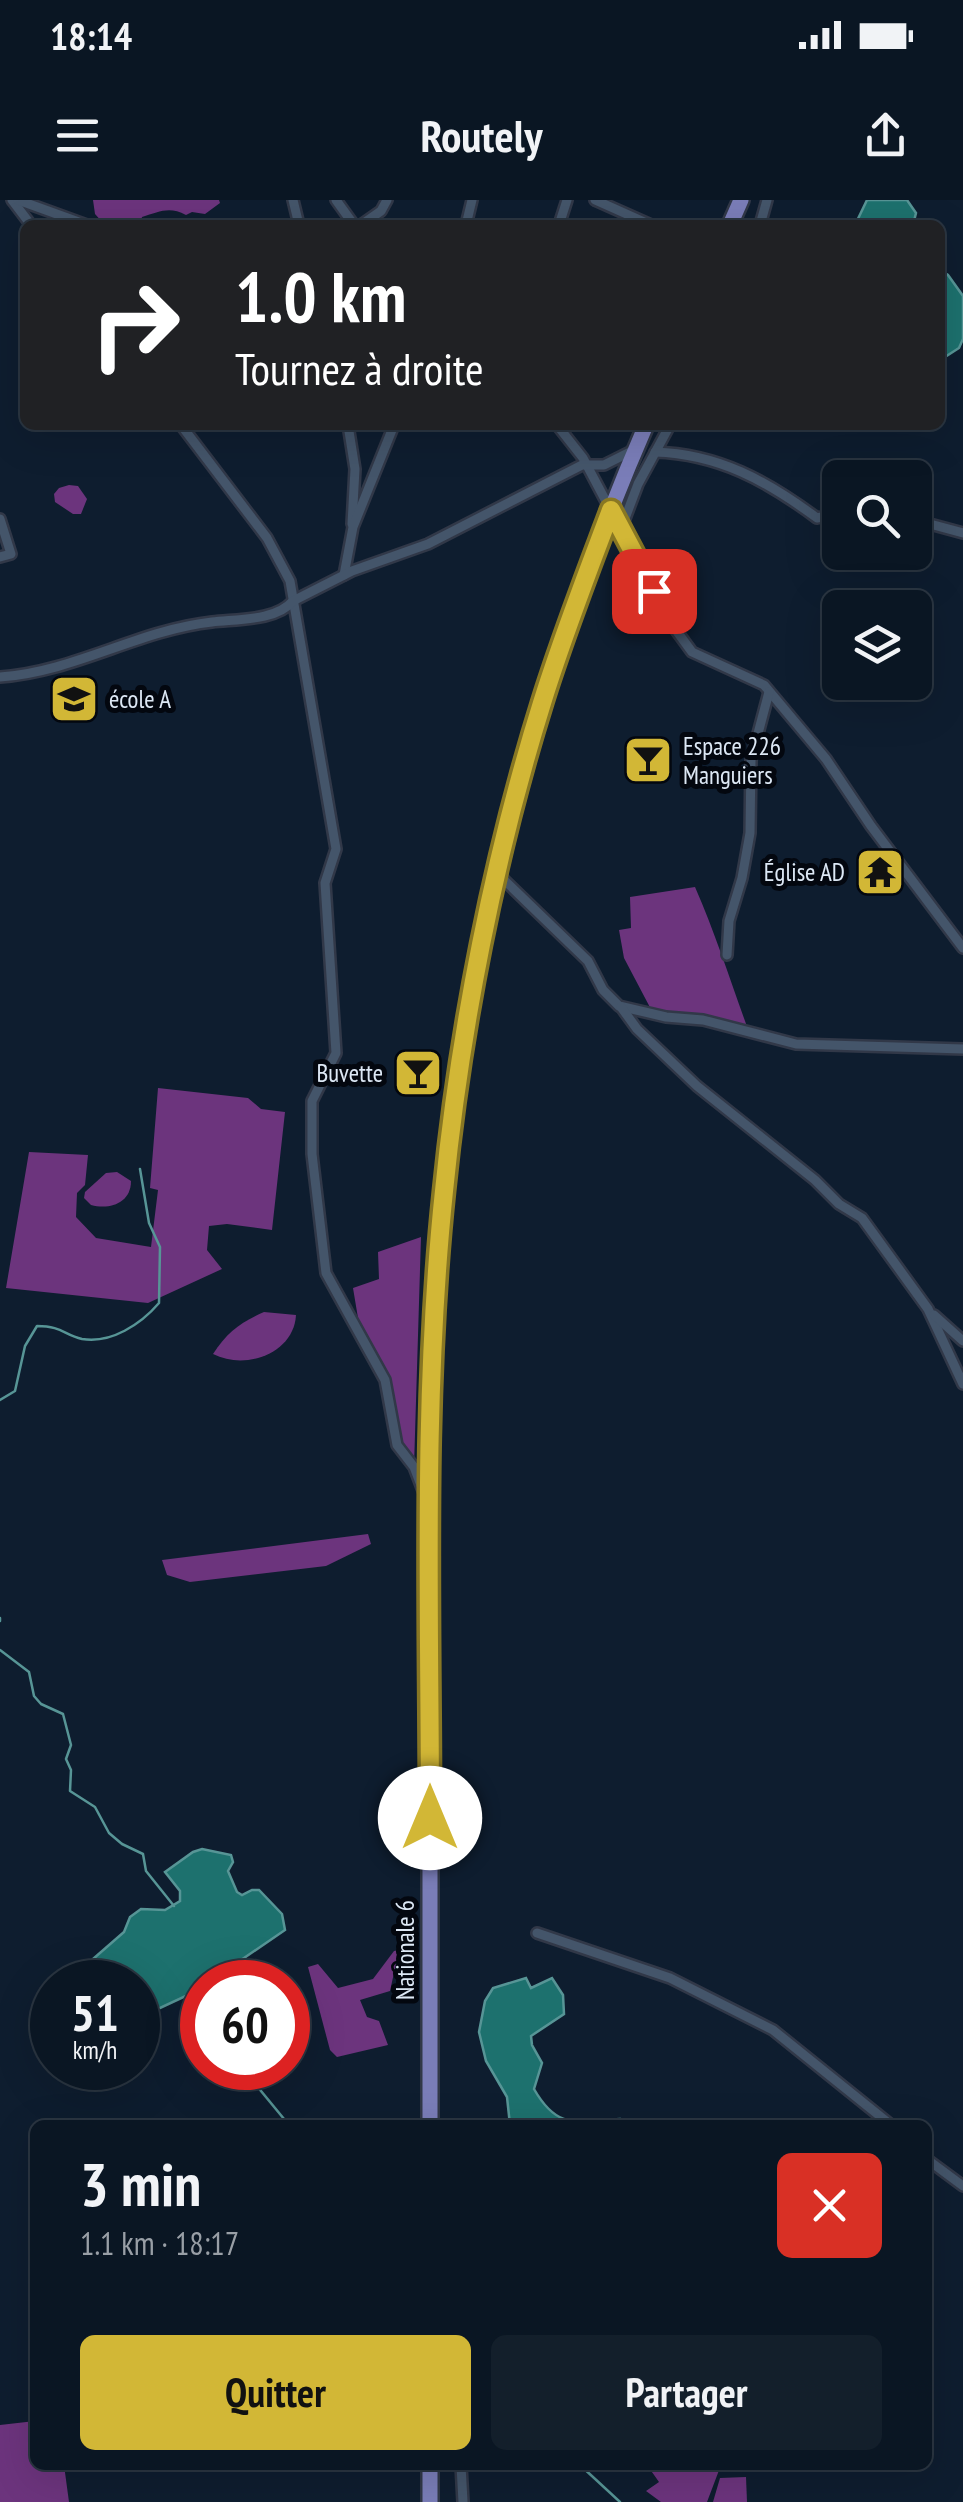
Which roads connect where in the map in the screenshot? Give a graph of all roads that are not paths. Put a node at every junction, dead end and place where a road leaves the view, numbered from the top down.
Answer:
1 (15, 200) edge
2 (336, 200) edge
3 (387, 200) edge
4 (595, 200) edge
5 (73, 220) edge
6 (354, 220) edge
7 (366, 220) edge
8 (641, 220) edge
9 (185, 430) edge
10 (349, 430) edge
11 (392, 430) edge
12 (560, 430) edge
13 (644, 430) edge
14 (667, 430) edge
15 (635, 450) junction
16 (655, 452) junction
17 (586, 464) junction
18 (611, 510) junction
19 (822, 517) edge
20 (0, 520) edge
21 (932, 525) edge
22 (352, 527) junction
23 (621, 529) junction
24 (963, 533) edge
25 (0, 557) edge
26 (344, 575) junction
27 (294, 601) junction
28 (0, 677) edge
29 (769, 692) junction
30 (498, 874) junction
31 (963, 948) edge
32 (727, 955) dead end
33 (620, 1006) junction
34 (963, 1049) edge
35 (928, 1310) junction
36 (963, 1341) edge
37 (963, 1384) edge
38 (431, 1512) junction
39 (537, 1934) dead end
40 (430, 2120) edge
41 (885, 2120) edge
42 (932, 2163) edge
43 (963, 2186) edge
44 (430, 2470) edge
45 (461, 2470) edge
46 (430, 2502) edge
47 (463, 2502) edge

1 - 5 street
2 - 6 street
3 - 7 street
4 - 8 street
9 - 27 street
10 - 22 street
11 - 22 street
12 - 17 street
13 - 15 main road, Nationale 6
14 - 16 street
15 - 17 street
15 - 18 main road, Nationale 6
16 - 19 street
16 - 23 street
17 - 18 street
17 - 26 street
18 - 23 street
18 - 30 main road, Nationale 6
20 - 25 street
21 - 24 street
22 - 26 street
23 - 29 street
26 - 27 street
27 - 28 street
27 - 38 street
29 - 31 street
29 - 32 street
30 - 33 street
30 - 38 main road, Nationale 6
33 - 34 street
33 - 35 street
35 - 36 street
35 - 37 street
38 - 40 main road, Nationale 6
39 - 41 street
42 - 43 street
44 - 46 main road
45 - 47 street

